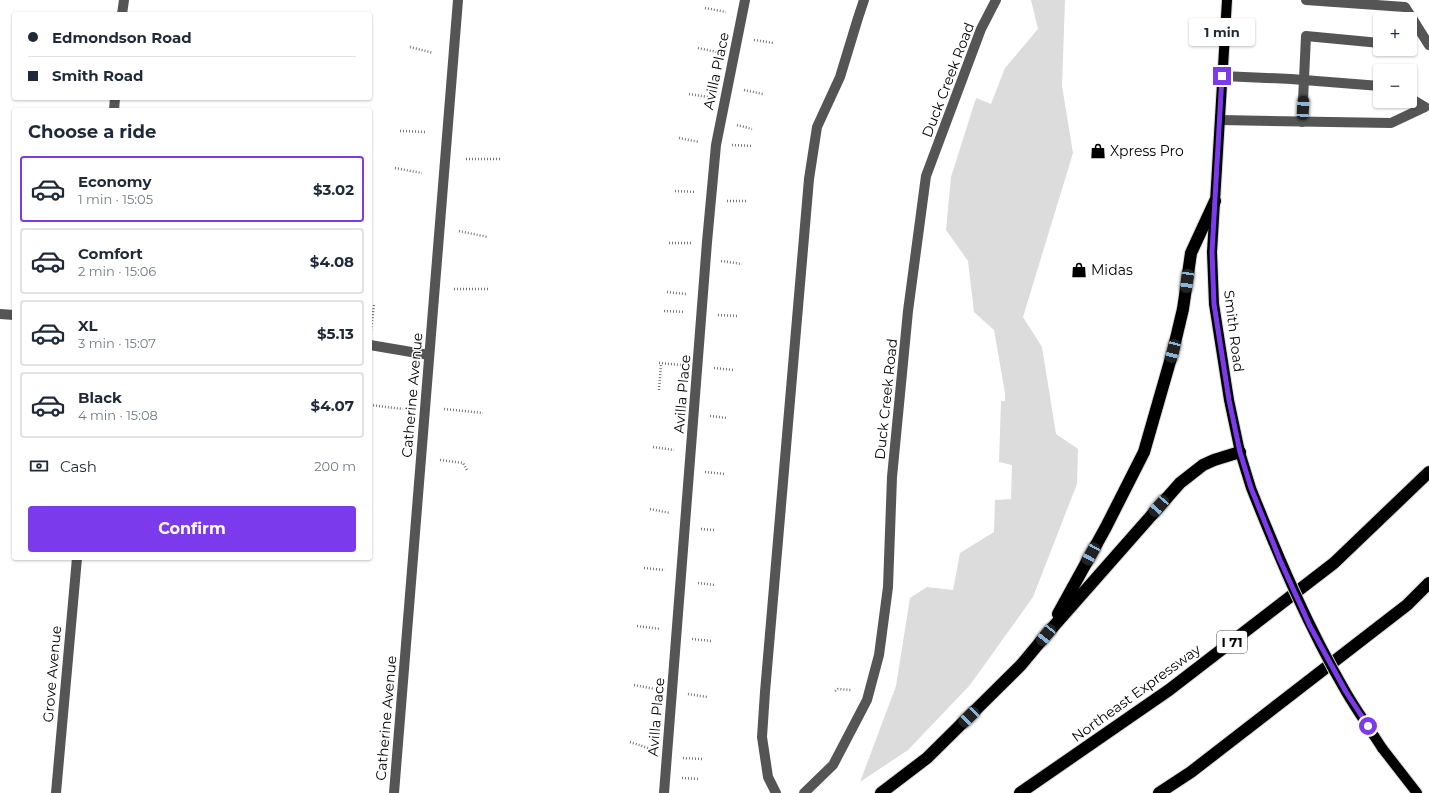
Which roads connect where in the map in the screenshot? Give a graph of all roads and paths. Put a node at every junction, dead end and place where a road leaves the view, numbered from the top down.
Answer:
1 (124, 0) edge
2 (458, 0) edge
3 (745, 0) edge
4 (864, 0) edge
5 (996, 0) edge
6 (1227, 0) edge
7 (1306, 0) edge
8 (705, 8) dead end
9 (122, 12) edge
10 (742, 15) junction
11 (1373, 42) edge
12 (1429, 45) edge
13 (410, 47) dead end
14 (433, 53) dead end
15 (1222, 76) junction
16 (1304, 80) junction
17 (1373, 85) edge
18 (1417, 101) edge
19 (1427, 105) edge
20 (1220, 120) junction
21 (1302, 122) junction
22 (400, 131) dead end
23 (426, 132) dead end
24 (679, 138) dead end
25 (716, 145) junction
26 (466, 159) dead end
27 (502, 159) dead end
28 (395, 168) dead end
29 (422, 173) dead end
30 (1215, 202) junction
31 (460, 231) dead end
32 (488, 237) dead end
33 (707, 242) junction
34 (669, 243) dead end
35 (454, 289) dead end
36 (490, 289) dead end
37 (374, 305) dead end
38 (702, 313) junction
39 (0, 314) edge
40 (12, 315) edge
41 (738, 316) dead end
42 (372, 324) edge
43 (372, 345) edge
44 (429, 355) junction
45 (661, 364) dead end
46 (698, 366) junction
47 (734, 370) dead end
48 (659, 390) dead end
49 (372, 405) edge
50 (403, 408) dead end
51 (444, 409) dead end
52 (483, 414) dead end
53 (653, 447) dead end
54 (691, 452) junction
55 (1240, 452) junction
56 (440, 460) dead end
57 (467, 470) dead end
58 (1429, 472) edge
59 (76, 560) edge
60 (644, 568) dead end
61 (682, 571) junction
62 (1429, 583) edge
63 (637, 626) dead end
64 (677, 631) junction
65 (1046, 635) junction
66 (634, 685) dead end
67 (852, 690) dead end
68 (835, 691) dead end
69 (672, 692) junction
70 (630, 742) dead end
71 (667, 754) junction
72 (56, 793) edge
73 (394, 793) edge
74 (664, 793) edge
75 (776, 793) edge
76 (804, 793) edge
77 (881, 793) edge
78 (1020, 793) edge
79 (1159, 793) edge
80 (1417, 793) edge

1 - 9 street
2 - 44 street, Catherine Avenue
3 - 10 street, Avilla Place
4 - 75 street
5 - 76 street, Duck Creek Road
6 - 15 main road, Smith Road
7 - 12 street
8 - 10 path
10 - 25 street, Avilla Place
11 - 16 street
13 - 14 path
15 - 16 street
15 - 20 main road, Smith Road
16 - 17 street
16 - 21 street
18 - 19 street
19 - 21 street
20 - 21 street
20 - 30 main road, Smith Road
22 - 23 path
24 - 25 path
25 - 33 street, Avilla Place
26 - 27 path
28 - 29 path
30 - 55 main road, Smith Road
30 - 65 highway
31 - 32 path
33 - 34 path
33 - 38 street, Avilla Place
35 - 36 path
37 - 42 path
38 - 41 path
38 - 46 street, Avilla Place
39 - 40 street
43 - 44 street
44 - 73 street, Catherine Avenue
45 - 48 path
46 - 47 path
46 - 54 street, Avilla Place
49 - 50 path
51 - 52 path
53 - 54 path
54 - 61 street, Avilla Place
55 - 65 highway
55 - 80 main road, Smith Road, bridge
56 - 57 path
58 - 78 highway, Northeast Expressway / I 71
59 - 72 street, Grove Avenue
60 - 61 path
61 - 64 street, Avilla Place
62 - 79 highway
63 - 64 path
64 - 69 street, Avilla Place
65 - 77 highway
66 - 69 path
67 - 68 path
69 - 71 street, Avilla Place
70 - 71 path
71 - 74 street, Avilla Place

